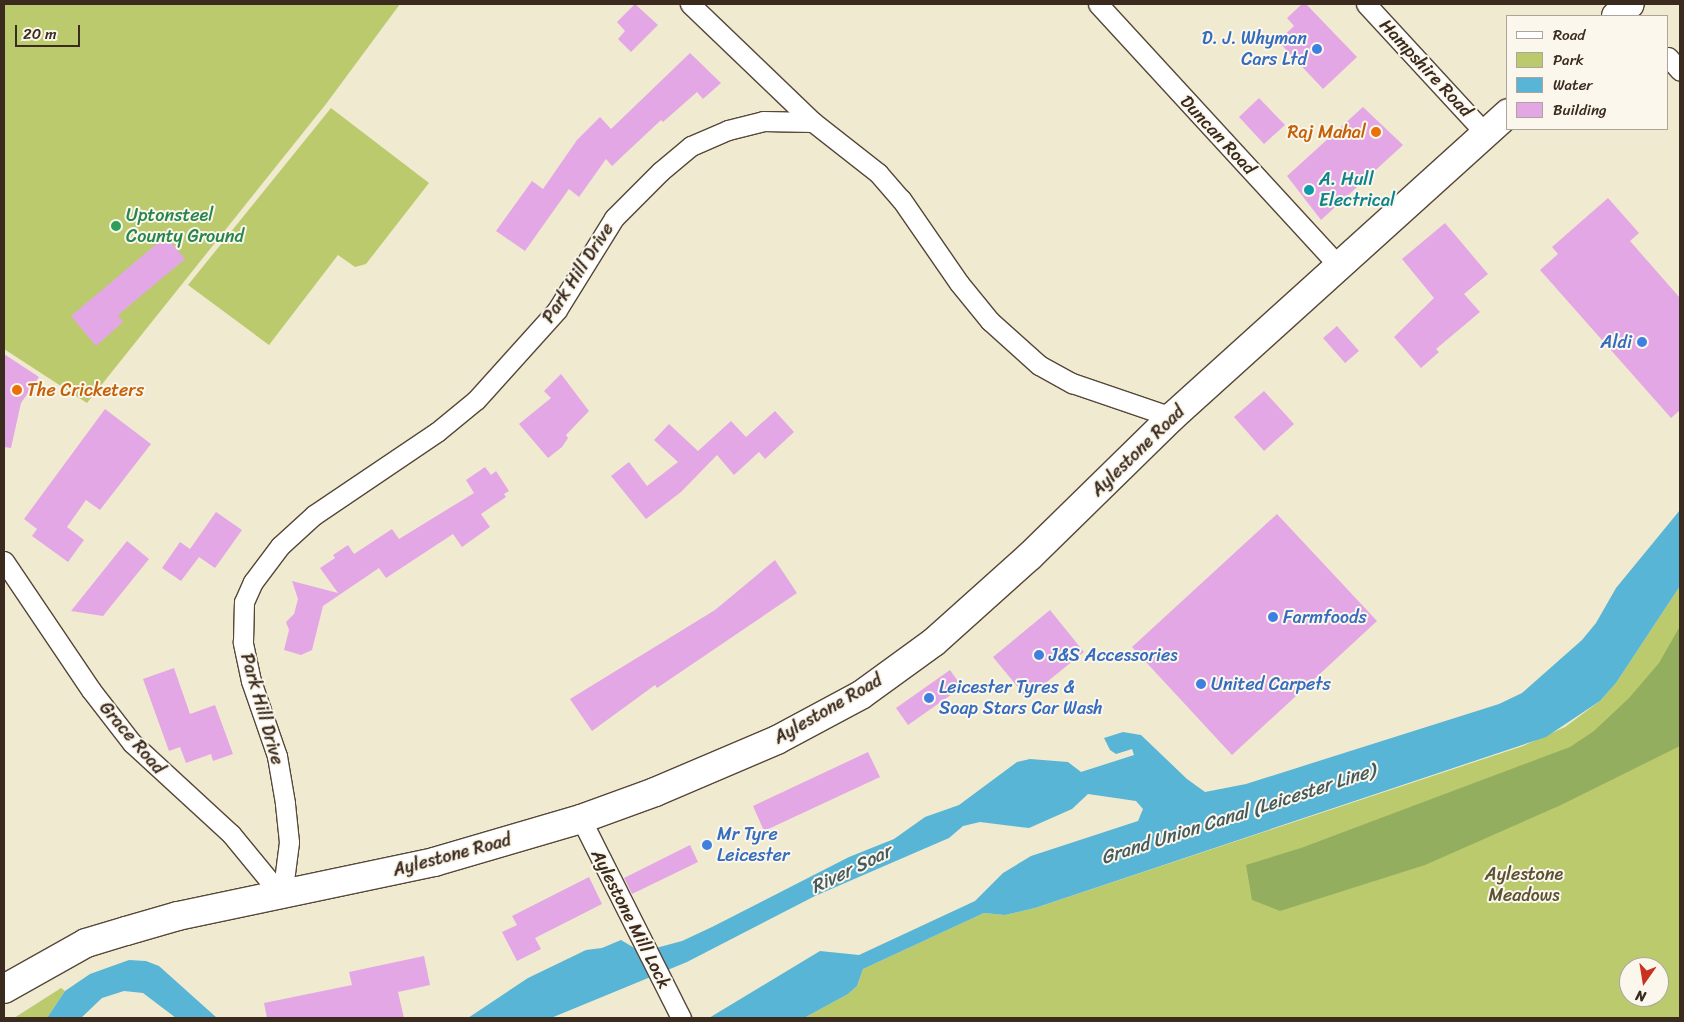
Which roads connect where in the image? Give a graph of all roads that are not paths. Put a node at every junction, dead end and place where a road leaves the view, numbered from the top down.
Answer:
1 (690, 4) edge
2 (1098, 4) edge
3 (1366, 4) edge
4 (1669, 58) edge
5 (1680, 71) edge
6 (1506, 115) edge
7 (813, 122) junction
8 (1485, 133) junction
9 (1338, 266) junction
10 (1172, 417) junction
11 (4, 560) edge
12 (581, 819) junction
13 (282, 896) junction
14 (4, 989) edge
15 (681, 1017) edge

1 - 7 street
2 - 9 street, Duncan Road
3 - 8 street, Hampshire Road
4 - 5 street
6 - 8 main road, Aylestone Road
7 - 10 street
7 - 13 street, Park Hill Drive
8 - 9 main road, Aylestone Road
9 - 10 main road, Aylestone Road
10 - 12 main road, Aylestone Road
11 - 13 street, Grace Road
12 - 13 main road, Aylestone Road
12 - 15 street, Aylestone Mill Lock
13 - 14 main road, Aylestone Road

